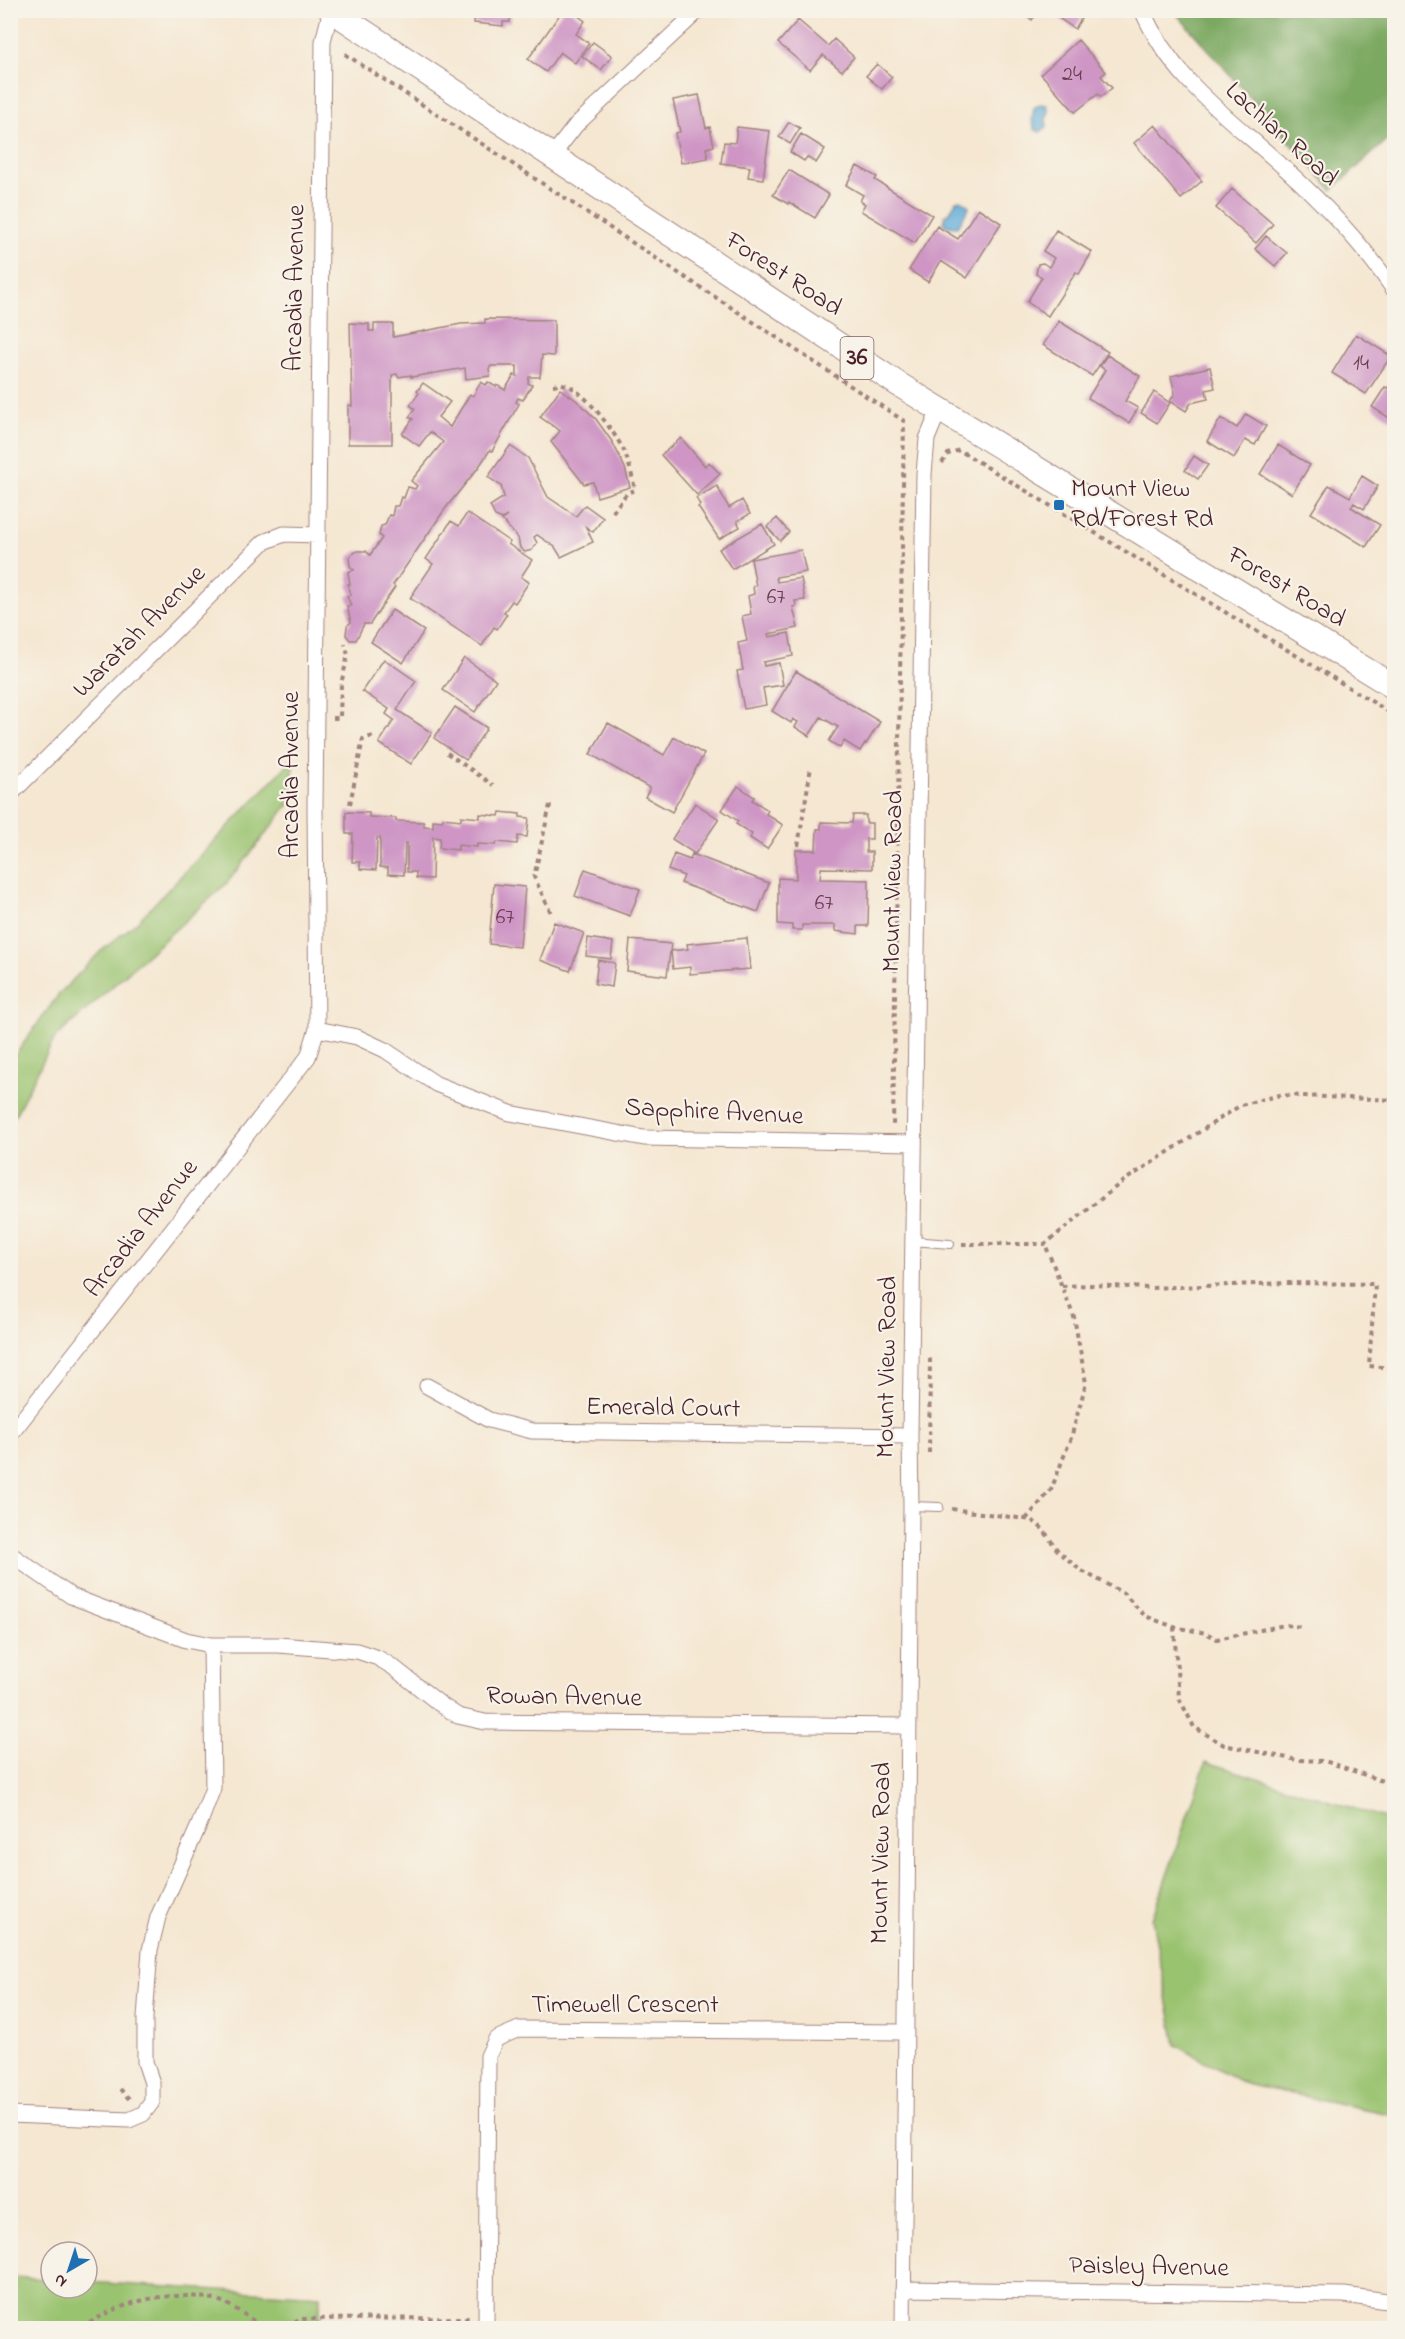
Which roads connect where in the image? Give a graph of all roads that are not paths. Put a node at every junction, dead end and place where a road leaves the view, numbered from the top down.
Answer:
1 (331, 10) edge
2 (699, 10) edge
3 (1142, 10) edge
4 (552, 156) junction
5 (1395, 290) edge
6 (939, 410) junction
7 (318, 535) junction
8 (1395, 687) edge
9 (10, 795) edge
10 (317, 1029) junction
11 (914, 1143) junction
12 (913, 1241) junction
13 (950, 1244) road end
14 (427, 1386) dead end
15 (10, 1435) edge
16 (910, 1436) junction
17 (911, 1506) junction
18 (939, 1507) road end
19 (10, 1554) edge
20 (211, 1645) junction
21 (908, 1726) junction
22 (904, 2032) junction
23 (10, 2115) edge
24 (903, 2289) junction
25 (1395, 2302) edge
26 (487, 2327) edge
27 (903, 2328) edge

1 - 4 main road, Forest Road / 36
1 - 7 street, Arcadia Avenue
2 - 4 street
3 - 5 street, Lachlan Road
4 - 6 main road, Forest Road / 36
6 - 8 main road, Forest Road / 36
6 - 11 street, Mount View Road
7 - 9 street, Waratah Avenue
7 - 10 street, Arcadia Avenue
10 - 11 street, Sapphire Avenue
10 - 15 street, Arcadia Avenue
11 - 12 street, Mount View Road
12 - 13 lane
12 - 16 street, Mount View Road
14 - 16 street, Emerald Court
16 - 17 street, Mount View Road
17 - 18 lane
17 - 21 street, Mount View Road
19 - 20 street, Rowan Avenue
20 - 21 street, Rowan Avenue
20 - 23 street
21 - 22 street, Mount View Road
22 - 24 street, Mount View Road
22 - 26 street, Timewell Crescent
24 - 25 street, Paisley Avenue
24 - 27 street, Mount View Road

